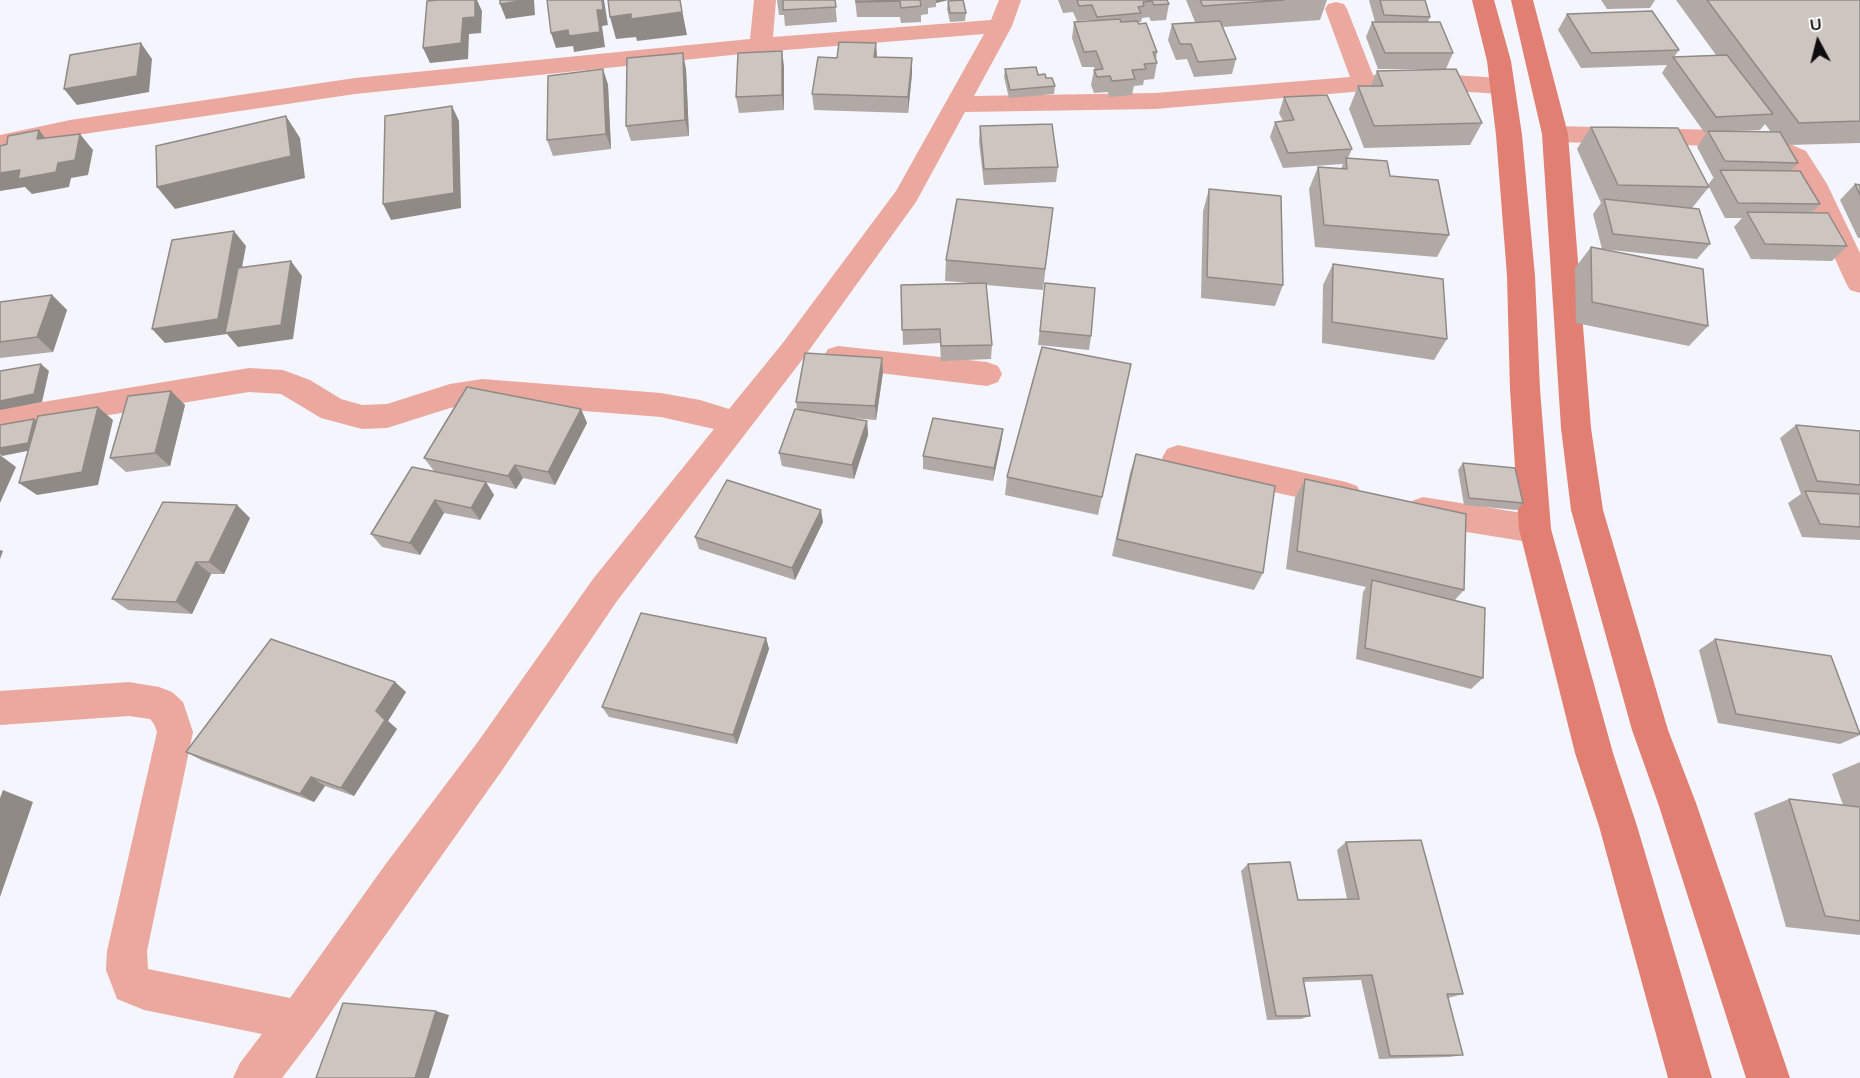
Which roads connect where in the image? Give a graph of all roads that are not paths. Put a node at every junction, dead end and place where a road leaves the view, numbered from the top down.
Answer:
1 (765, 0) edge
2 (1483, 0) edge
3 (1522, 0) edge
4 (1336, 9) dead end
5 (1005, 13) edge
6 (760, 45) junction
7 (1364, 83) junction
8 (1502, 86) junction
9 (959, 104) junction
10 (1555, 134) junction
11 (0, 142) edge
12 (1860, 283) edge
13 (792, 352) junction
14 (987, 375) dead end
15 (0, 422) edge
16 (736, 424) junction
17 (1178, 458) dead end
18 (1535, 529) junction
19 (0, 708) edge
20 (299, 1021) junction
21 (255, 1078) edge
22 (1690, 1078) edge
23 (1768, 1078) edge

1 - 6 street
2 - 8 street
3 - 10 street
4 - 7 street
5 - 6 street
5 - 9 street
6 - 11 street
7 - 8 street
7 - 9 street
8 - 18 street
9 - 13 street
10 - 12 street
10 - 23 street
13 - 14 street
13 - 16 street
15 - 16 street
16 - 20 street
17 - 18 street
18 - 22 street
19 - 20 street
20 - 21 street

